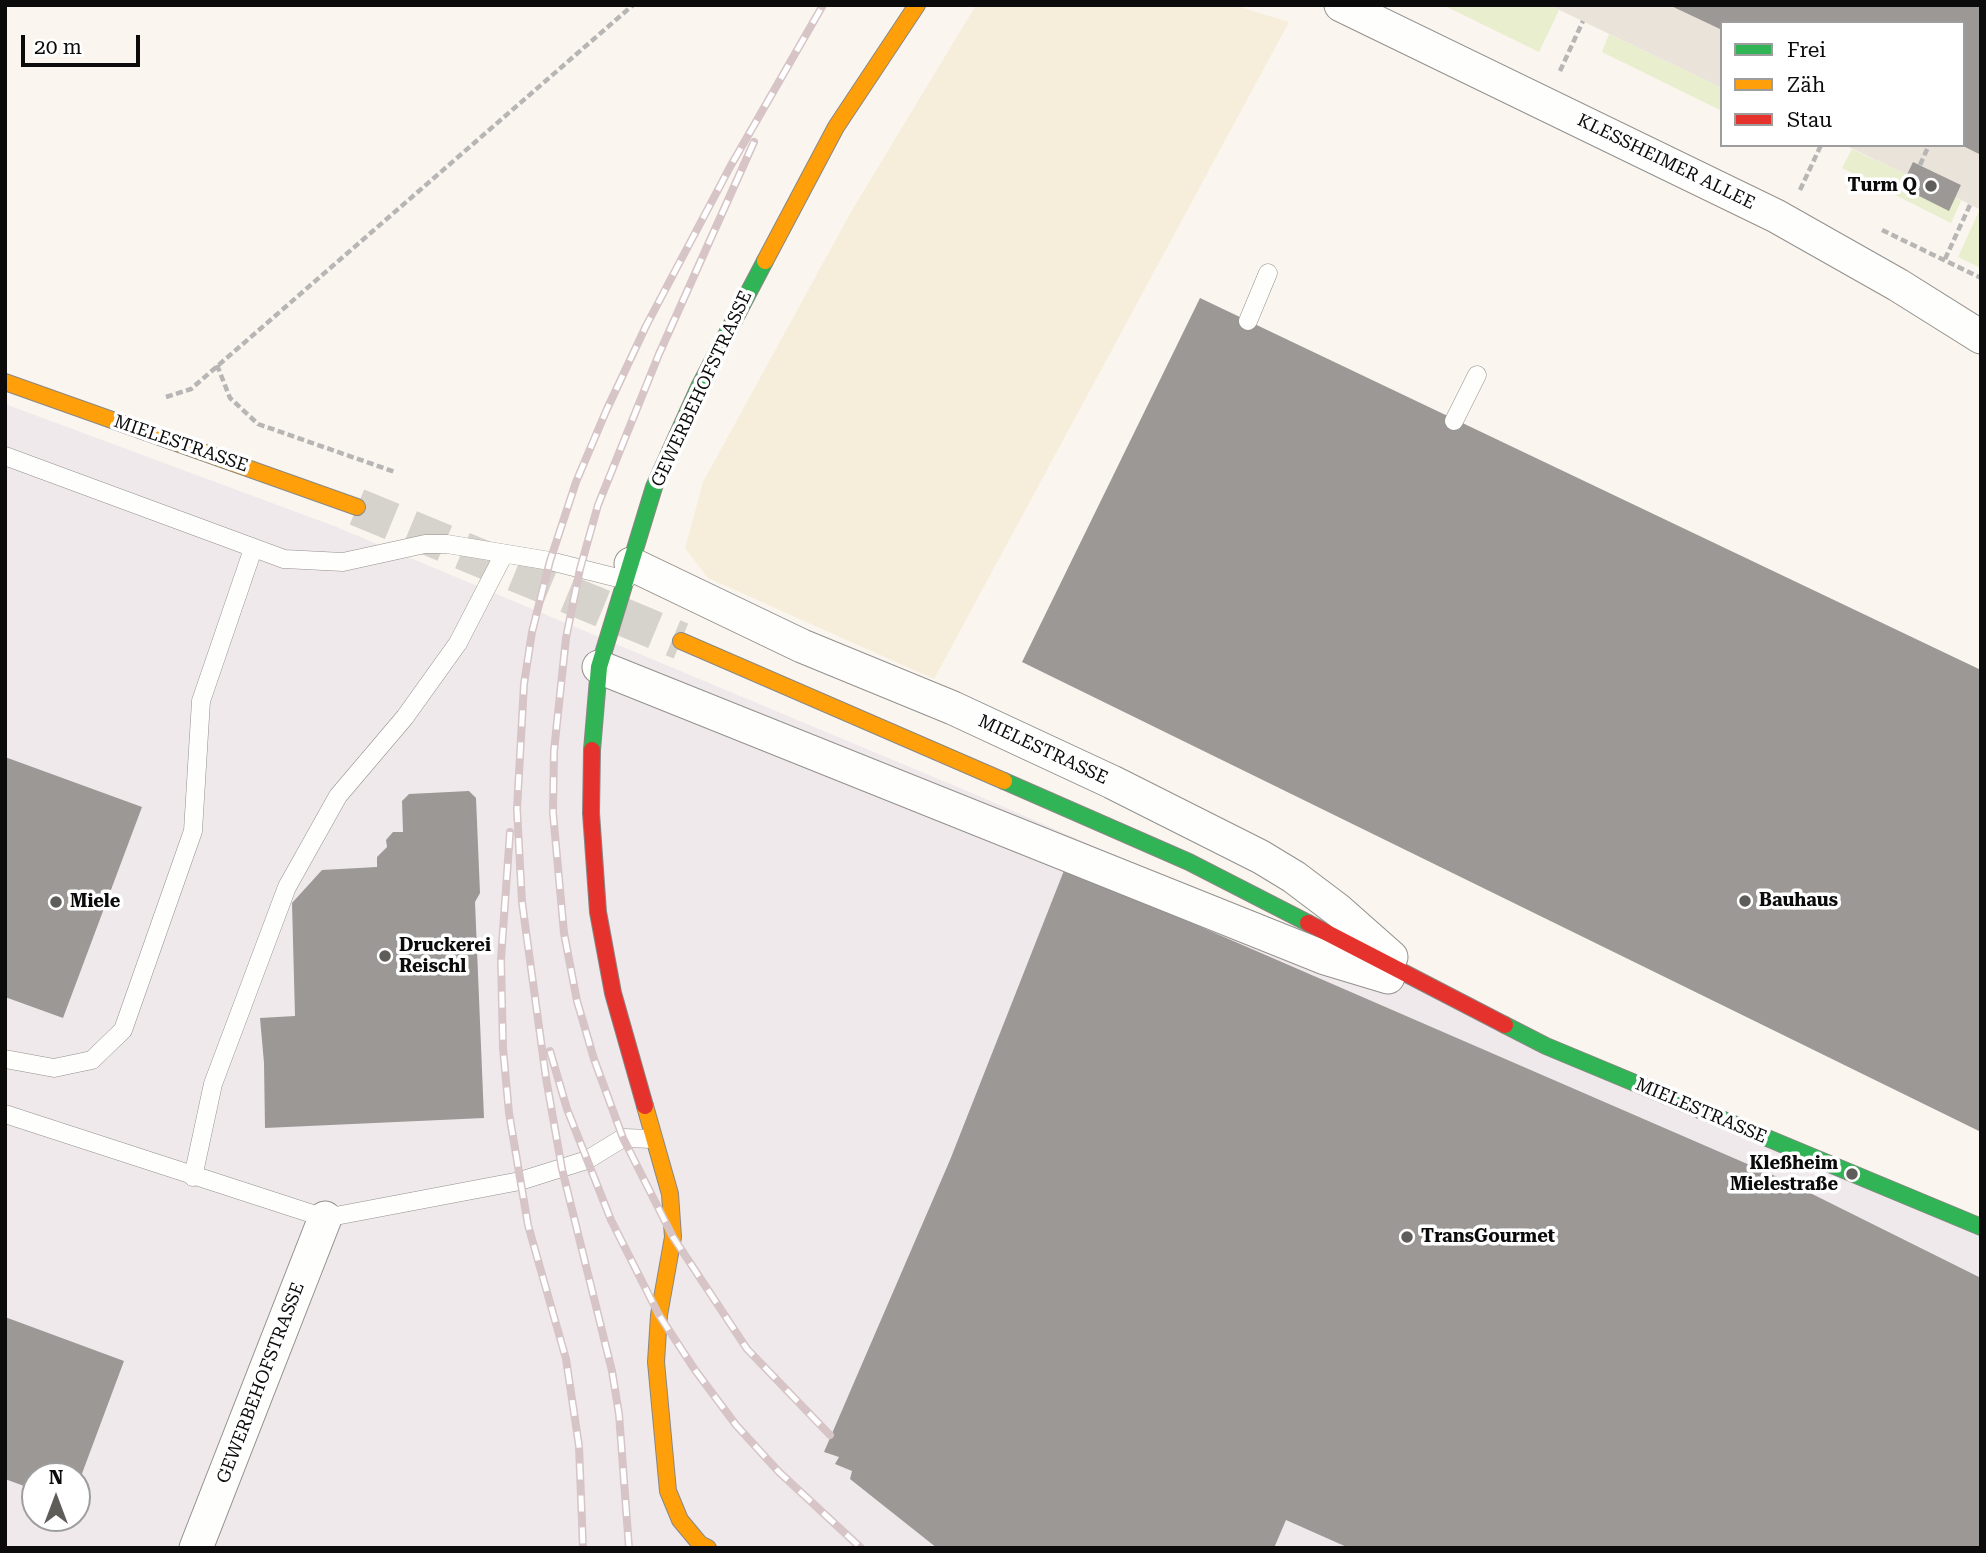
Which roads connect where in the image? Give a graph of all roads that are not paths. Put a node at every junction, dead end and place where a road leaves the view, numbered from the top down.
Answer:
1 (917, 5) edge
2 (1341, 5) edge
3 (1268, 272) dead end
4 (1248, 321) dead end
5 (1981, 337) edge
6 (1477, 375) dead end
7 (5, 382) edge
8 (1454, 421) dead end
9 (5, 456) edge
10 (357, 507) tunnel mouth
11 (253, 550) junction
12 (504, 554) junction
13 (628, 572) junction
14 (681, 641) tunnel mouth
15 (600, 667) junction
16 (1424, 986) junction
17 (5, 1059) edge
18 (5, 1114) edge
19 (653, 1139) junction
20 (193, 1177) junction
21 (325, 1218) junction
22 (1981, 1227) edge
23 (680, 1520) junction
24 (196, 1548) edge
25 (681, 1548) edge
26 (708, 1548) edge

1 - 13 street, GEWERBEHOFSTRASSE
2 - 5 street, KLESSHEIMER ALLEE
3 - 4 lane
6 - 8 lane
7 - 10 street, MIELESTRASSE
9 - 11 lane
11 - 12 lane
11 - 17 lane
12 - 13 lane
12 - 20 lane
13 - 15 street, GEWERBEHOFSTRASSE
13 - 16 street, MIELESTRASSE
14 - 16 street, MIELESTRASSE
15 - 16 street, MIELESTRASSE
15 - 19 street, GEWERBEHOFSTRASSE
16 - 22 street, MIELESTRASSE
18 - 20 lane
19 - 21 lane
19 - 23 street, GEWERBEHOFSTRASSE
20 - 21 lane
21 - 24 street, GEWERBEHOFSTRASSE
23 - 25 lane
23 - 26 street, GEWERBEHOFSTRASSE

